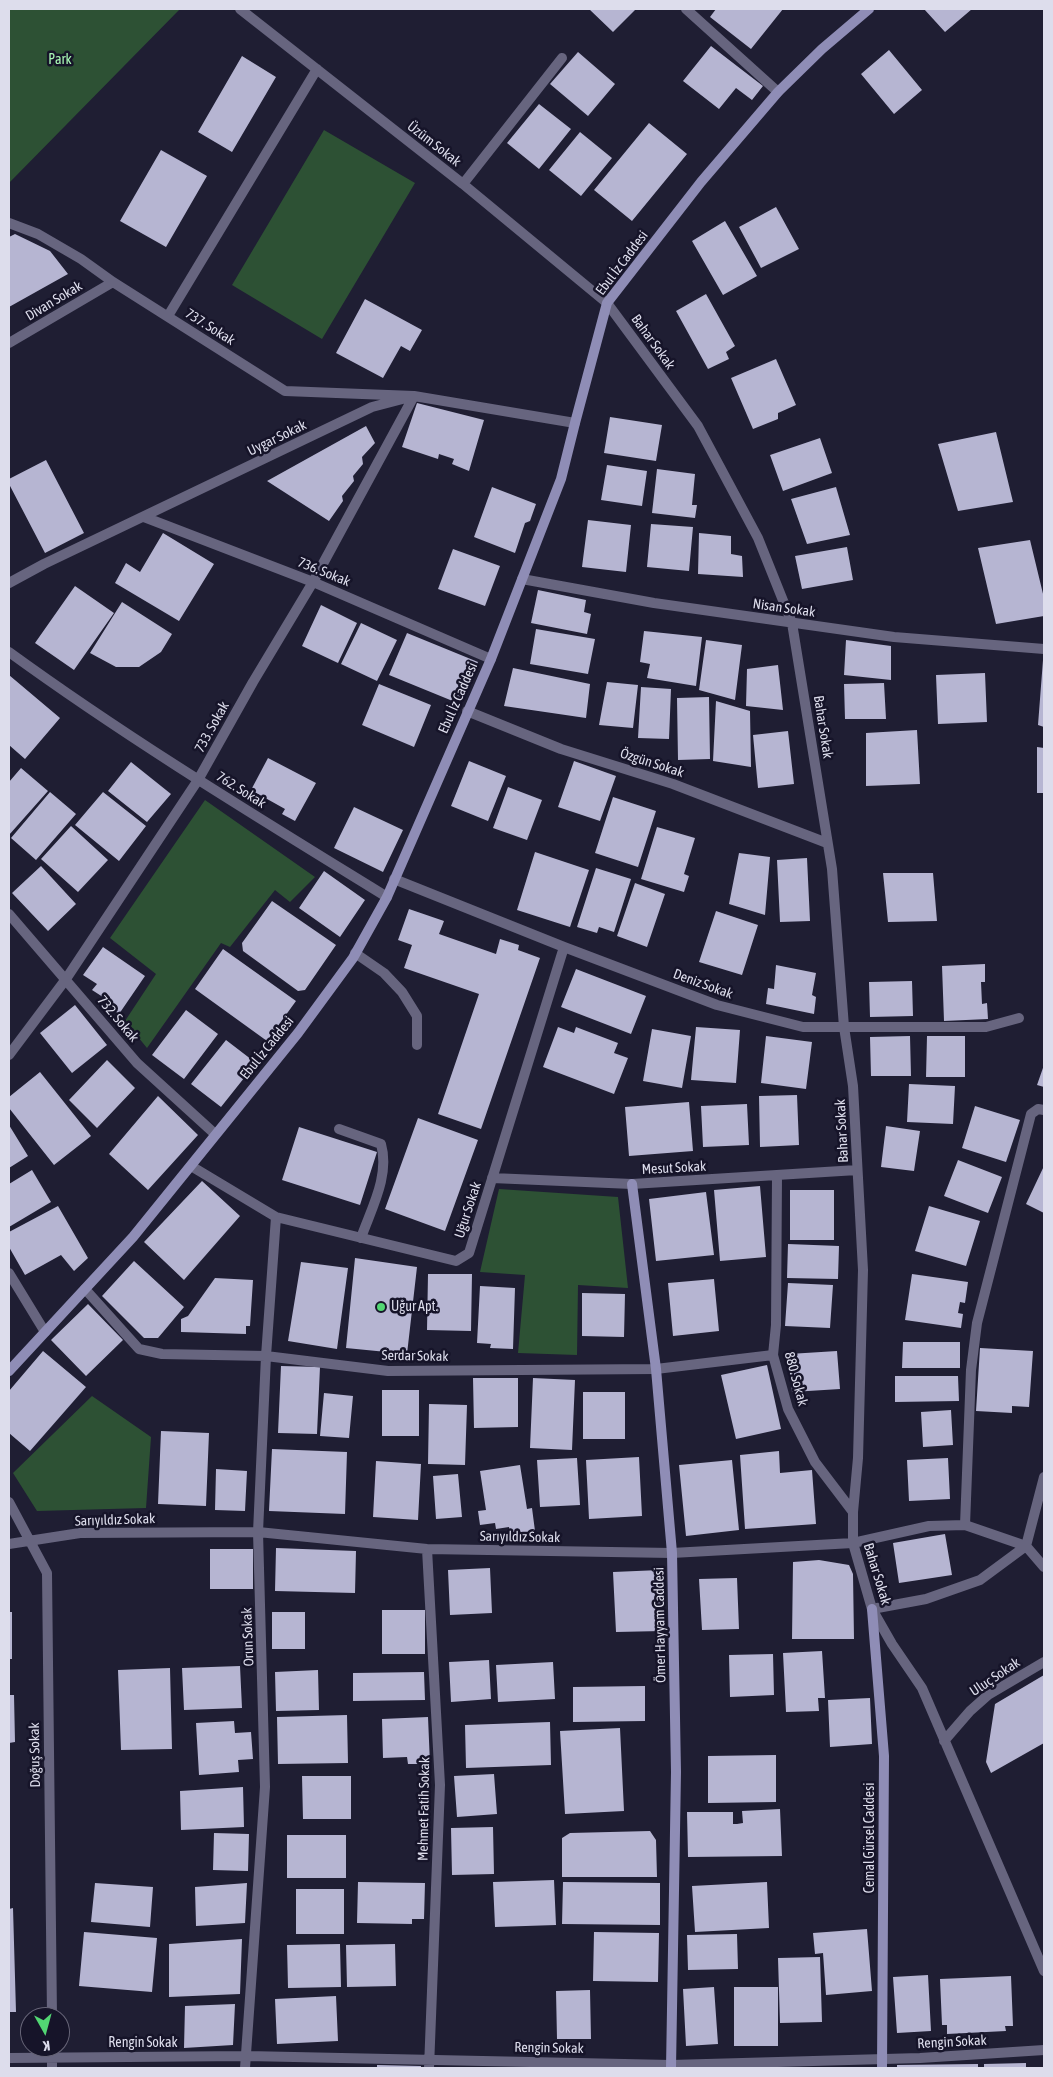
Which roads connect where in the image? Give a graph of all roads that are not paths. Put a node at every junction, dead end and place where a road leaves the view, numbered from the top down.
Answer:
1 (240, 9) edge
2 (686, 9) edge
3 (869, 9) edge
4 (562, 58) dead end
5 (317, 69) junction
6 (778, 92) junction
7 (463, 184) junction
8 (9, 223) edge
9 (113, 282) junction
10 (607, 303) junction
11 (168, 316) junction
12 (9, 343) edge
13 (414, 396) junction
14 (575, 423) junction
15 (144, 517) junction
16 (522, 580) junction
17 (313, 582) junction
18 (9, 583) edge
19 (792, 623) junction
20 (1044, 649) edge
21 (9, 652) edge
22 (491, 659) junction
23 (467, 711) junction
24 (198, 780) junction
25 (827, 843) junction
26 (394, 878) junction
27 (387, 897) junction
28 (9, 914) edge
29 (564, 947) junction
30 (355, 953) junction
31 (66, 978) junction
32 (1019, 1018) dead end
33 (844, 1027) junction
34 (418, 1045) dead end
35 (9, 1055) edge
36 (1044, 1110) edge
37 (339, 1129) dead end
38 (215, 1134) junction
39 (192, 1166) junction
40 (857, 1170) junction
41 (777, 1176) junction
42 (492, 1178) junction
43 (632, 1184) junction
44 (276, 1217) junction
45 (362, 1238) junction
46 (9, 1273) edge
47 (85, 1288) junction
48 (46, 1332) junction
49 (773, 1355) junction
50 (266, 1356) junction
51 (656, 1369) junction
52 (9, 1371) edge
53 (1044, 1477) edge
54 (9, 1502) edge
55 (853, 1512) junction
56 (965, 1525) junction
57 (258, 1532) junction
58 (30, 1541) junction
59 (853, 1543) junction
60 (9, 1544) edge
61 (1026, 1546) junction
62 (428, 1549) junction
63 (672, 1553) junction
64 (1044, 1567) edge
65 (872, 1609) junction
66 (1044, 1662) edge
67 (944, 1741) junction
68 (1044, 1971) edge
69 (52, 2007) edge
70 (1044, 2050) edge
71 (246, 2056) junction
72 (9, 2058) edge
73 (52, 2058) edge
74 (430, 2064) edge
75 (882, 2064) edge
76 (671, 2067) edge
77 (245, 2068) edge

1 - 5 street, Üzüm Sokak
2 - 6 street
3 - 6 street, Ebul İz Caddesi
4 - 7 street
5 - 7 street, Üzüm Sokak
5 - 11 street
6 - 10 street, Ebul İz Caddesi
7 - 10 street, Üzüm Sokak
8 - 9 street, 737. Sokak
9 - 11 street, 737. Sokak
9 - 12 street, Divan Sokak
10 - 14 street, Ebul İz Caddesi
10 - 19 street, Bahar Sokak
11 - 13 street, 737. Sokak
13 - 14 street, Uygar Sokak
13 - 15 street, Uygar Sokak
13 - 17 street, 733. Sokak
14 - 16 street, Ebul İz Caddesi
15 - 17 street, 736. Sokak
15 - 18 street, Uygar Sokak
16 - 19 street, Nisan Sokak
16 - 22 street, Ebul İz Caddesi
17 - 22 street, 736. Sokak
17 - 24 street, 733. Sokak
19 - 20 street, Nisan Sokak
19 - 25 street, Bahar Sokak
21 - 24 street, 762. Sokak
22 - 23 street, Ebul İz Caddesi
23 - 25 street, Özgün Sokak
23 - 26 street, Ebul İz Caddesi
24 - 27 street, 762. Sokak
24 - 31 street, 733. Sokak
25 - 33 street, Bahar Sokak
26 - 27 street, Ebul İz Caddesi
26 - 29 street, Deniz Sokak
27 - 30 street, Ebul İz Caddesi
28 - 31 street, 732. Sokak
29 - 33 street, Deniz Sokak
29 - 42 street, Uğur Sokak
30 - 34 street
30 - 38 street, Ebul İz Caddesi
31 - 35 street, 733. Sokak
31 - 38 street, 732. Sokak
32 - 33 street, Deniz Sokak
33 - 40 street, Bahar Sokak
36 - 56 street
37 - 45 street
38 - 39 street, Ebul İz Caddesi
39 - 44 street, Uğur Sokak
39 - 47 street, Ebul İz Caddesi
40 - 41 street, Mesut Sokak
40 - 55 street, Bahar Sokak
41 - 43 street, Mesut Sokak
41 - 49 street, 880. Sokak
42 - 43 street, Mesut Sokak
42 - 45 street, Uğur Sokak
43 - 51 street, Ömer Hayyam Caddesi
44 - 45 street, Uğur Sokak
44 - 50 street, Orun Sokak
46 - 48 street
47 - 48 street, Ebul İz Caddesi
47 - 50 street, Serdar Sokak
48 - 52 street, Ebul İz Caddesi
49 - 51 street, Serdar Sokak
49 - 55 street, 880. Sokak
50 - 51 street, Serdar Sokak
50 - 57 street, Orun Sokak
51 - 63 street, Ömer Hayyam Caddesi
53 - 61 street
54 - 58 street, Doğuş Sokak
55 - 59 street, Bahar Sokak
56 - 59 street, Sarıyıldız Sokak
56 - 61 street, Sarıyıldız Sokak
57 - 58 street, Sarıyıldız Sokak
57 - 62 street, Sarıyıldız Sokak
57 - 71 street, Orun Sokak
58 - 60 street, Sarıyıldız Sokak
58 - 69 street, Doğuş Sokak
59 - 63 street, Sarıyıldız Sokak
59 - 65 street, Bahar Sokak
61 - 64 street
61 - 65 street
62 - 63 street, Sarıyıldız Sokak
62 - 74 street, Mehmet Fatih Sokak
63 - 76 street, Ömer Hayyam Caddesi
65 - 67 street, Bahar Sokak
65 - 75 street, Cemal Gürsel Caddesi
66 - 67 street, Uluç Sokak
67 - 68 street, Bahar Sokak
70 - 75 street, Rengin Sokak
71 - 73 street, Rengin Sokak
71 - 74 street, Rengin Sokak
71 - 77 street, Orun Sokak
72 - 73 street, Rengin Sokak
74 - 76 street, Rengin Sokak
75 - 76 street, Rengin Sokak

